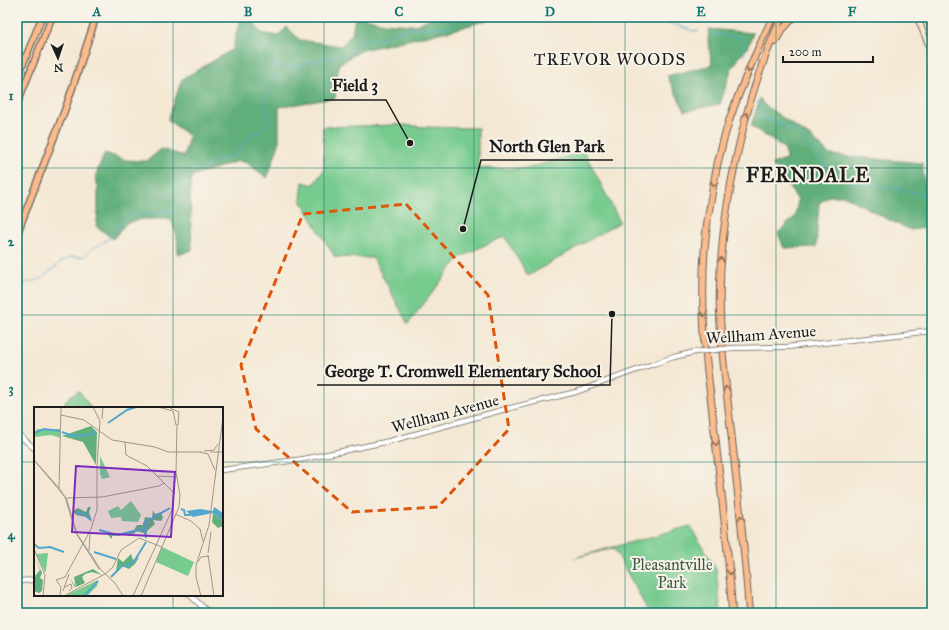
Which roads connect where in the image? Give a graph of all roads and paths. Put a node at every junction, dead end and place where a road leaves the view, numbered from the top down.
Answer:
1 (42, 17) edge
2 (52, 17) edge
3 (96, 17) edge
4 (772, 17) edge
5 (782, 17) edge
6 (794, 17) edge
7 (917, 17) edge
8 (932, 53) edge
9 (760, 72) junction
10 (17, 79) edge
11 (17, 104) edge
12 (17, 234) edge
13 (932, 331) edge
14 (17, 433) edge
15 (34, 448) edge
16 (223, 470) edge
17 (34, 580) edge
18 (17, 581) edge
19 (191, 596) edge
20 (209, 613) edge
21 (732, 613) edge
22 (749, 613) edge

1 - 10 main road
2 - 11 main road
3 - 12 main road
4 -> 21 highway
5 - 9 highway
6 - 9 highway
7 - 8 main road
22 -> 9 highway
13 - 16 street, Wellham Avenue, bridge
14 - 15 street
17 - 18 street
19 - 20 street

